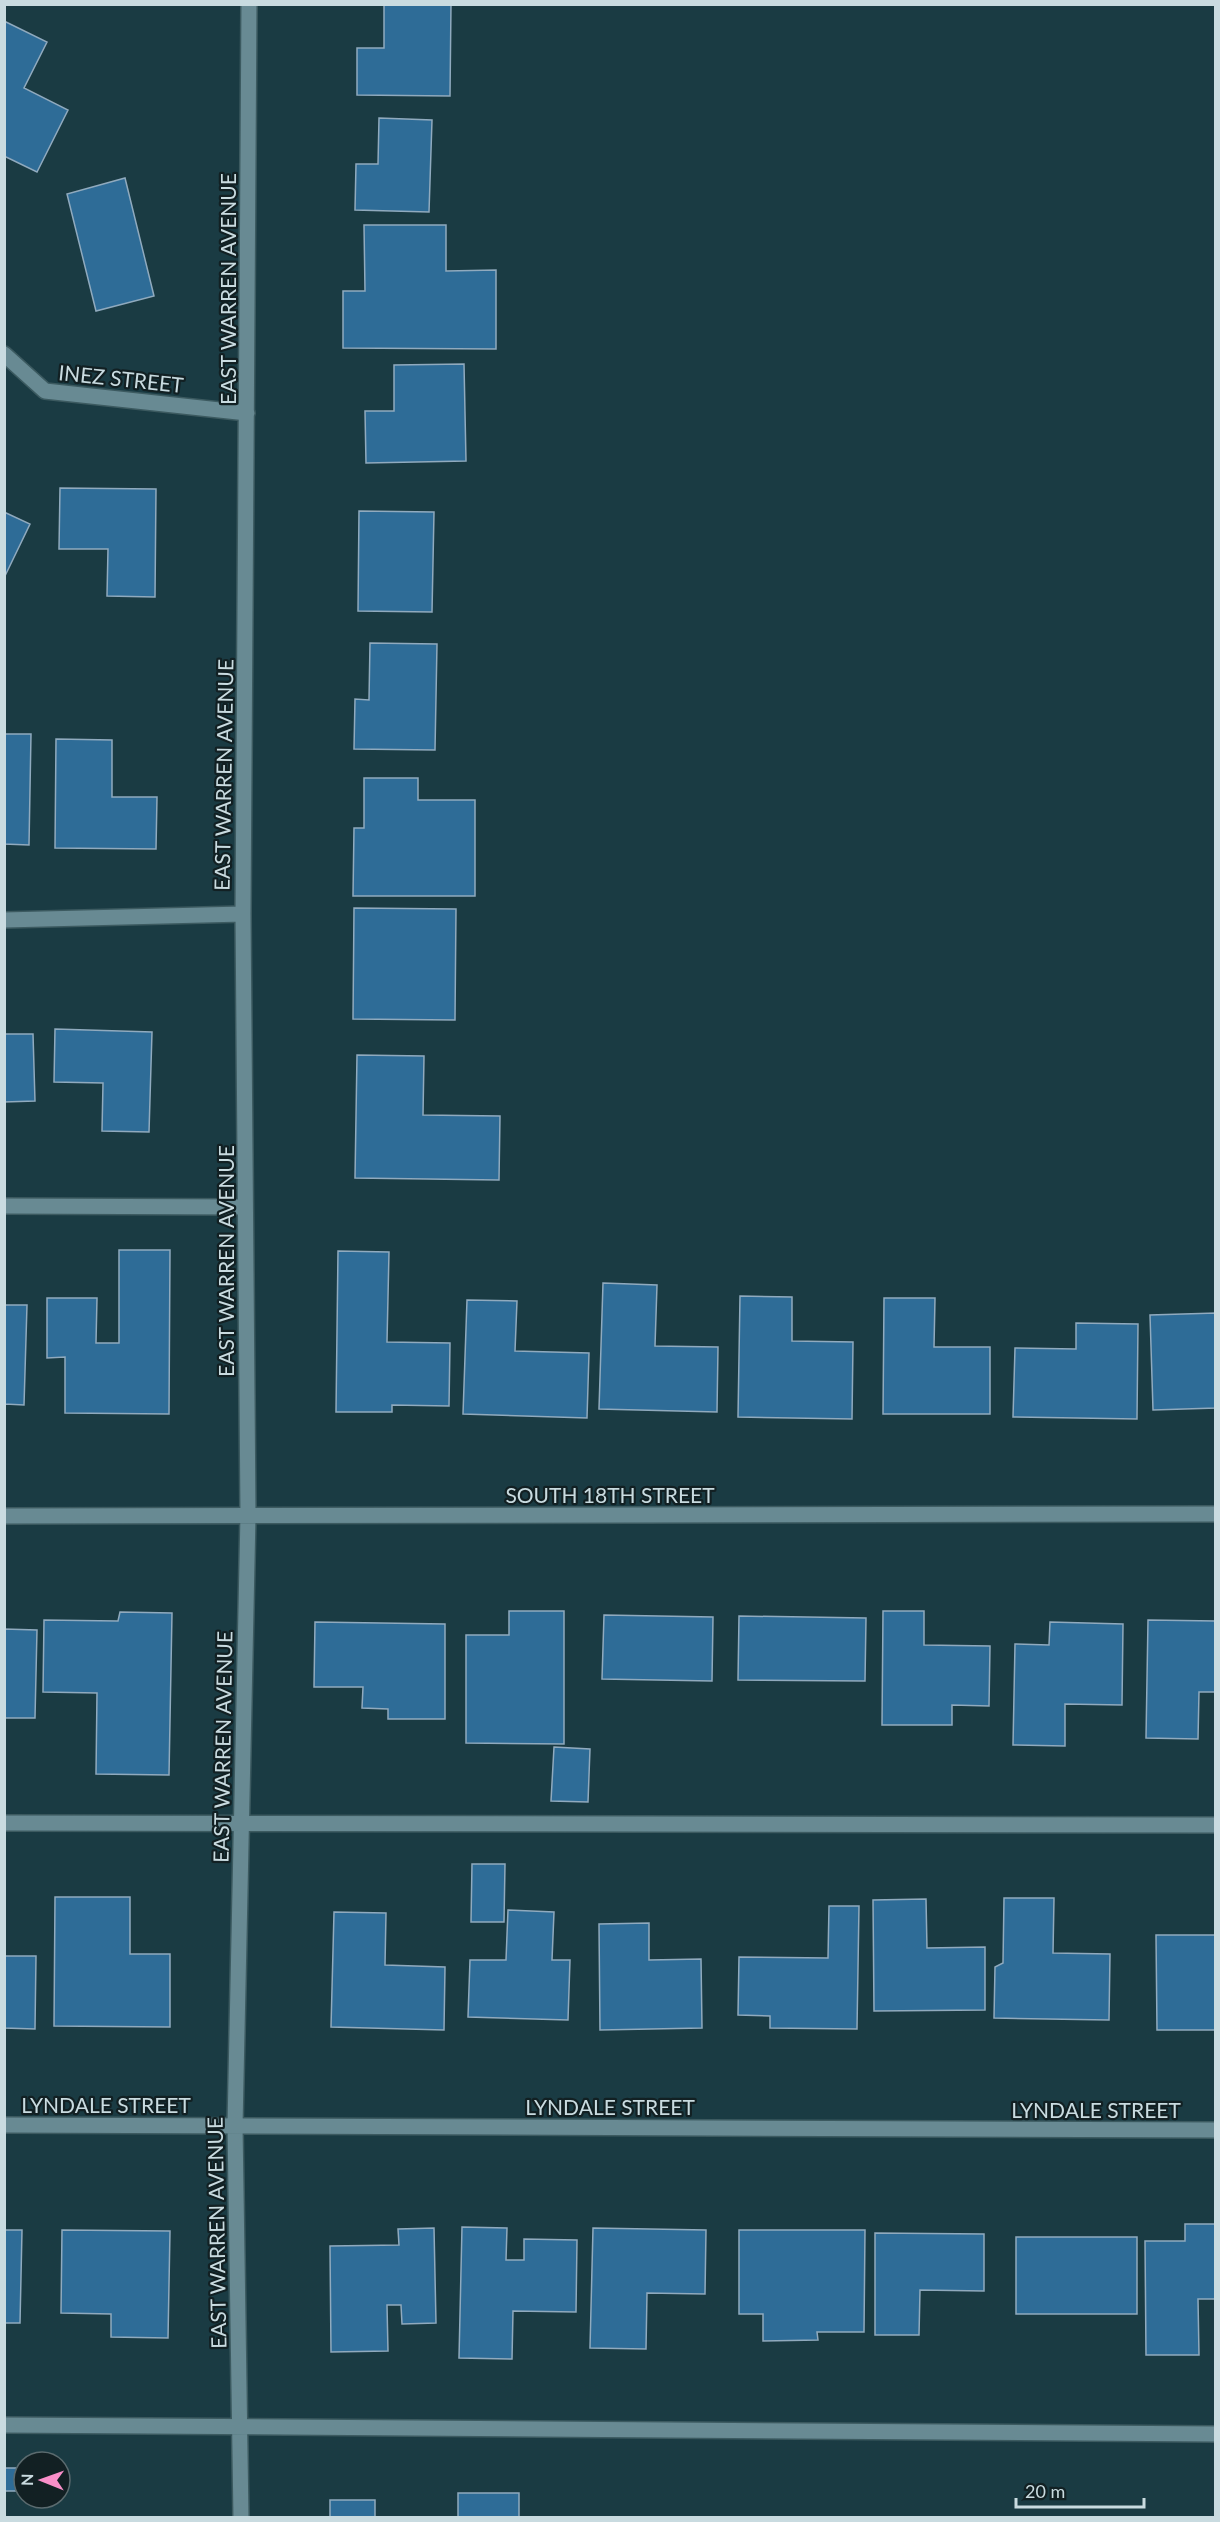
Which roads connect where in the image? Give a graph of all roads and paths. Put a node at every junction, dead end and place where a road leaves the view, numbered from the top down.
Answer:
1 (249, 4) edge
2 (4, 354) edge
3 (247, 412) junction
4 (243, 914) junction
5 (4, 920) edge
6 (4, 1206) edge
7 (245, 1207) junction
8 (1215, 1514) edge
9 (248, 1515) junction
10 (4, 1516) edge
11 (4, 1823) edge
12 (242, 1823) junction
13 (1215, 1825) edge
14 (4, 2125) edge
15 (236, 2126) junction
16 (1215, 2130) edge
17 (4, 2425) edge
18 (240, 2427) junction
19 (1215, 2434) edge
20 (242, 2517) edge

1 - 3 street, EAST WARREN AVENUE
2 - 3 street, INEZ STREET
3 - 4 street, EAST WARREN AVENUE
4 - 5 street
4 - 7 street, EAST WARREN AVENUE
6 - 7 street
7 - 9 street, EAST WARREN AVENUE
8 - 9 street, SOUTH 18TH STREET
9 - 10 street, SOUTH 18TH STREET
9 - 12 street, EAST WARREN AVENUE
11 - 12 street
12 - 13 street
12 - 15 street, EAST WARREN AVENUE
14 - 15 street, LYNDALE STREET
15 - 16 street, LYNDALE STREET
15 - 18 street, EAST WARREN AVENUE
17 - 18 street
18 - 19 street
18 - 20 street, EAST WARREN AVENUE

